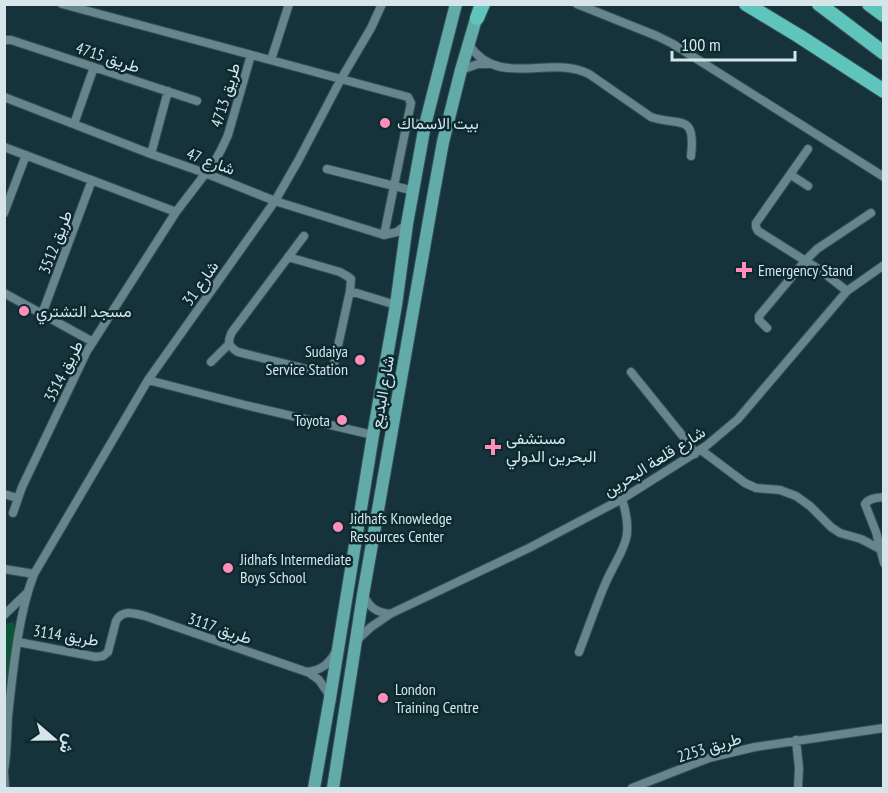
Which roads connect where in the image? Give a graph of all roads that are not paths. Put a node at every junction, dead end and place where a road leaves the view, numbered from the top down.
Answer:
1 (62, 4) edge
2 (289, 4) edge
3 (382, 4) edge
4 (456, 4) edge
5 (577, 4) edge
6 (746, 4) edge
7 (819, 4) edge
8 (869, 4) edge
9 (480, 9) edge
10 (884, 15) edge
11 (8, 40) edge
12 (469, 45) junction
13 (884, 53) edge
14 (251, 55) junction
15 (271, 60) junction
16 (492, 64) junction
17 (94, 67) junction
18 (462, 70) junction
19 (340, 79) junction
20 (168, 91) junction
21 (884, 91) edge
22 (4, 97) edge
23 (197, 100) dead end
24 (407, 122) junction
25 (74, 124) junction
26 (424, 125) junction
27 (4, 147) edge
28 (808, 149) dead end
29 (151, 154) junction
30 (26, 155) junction
31 (691, 156) dead end
32 (327, 169) dead end
33 (205, 173) junction
34 (791, 175) junction
35 (884, 177) edge
36 (92, 180) junction
37 (808, 186) dead end
38 (394, 187) junction
39 (414, 191) junction
40 (275, 201) junction
41 (176, 212) junction
42 (4, 213) edge
43 (871, 213) dead end
44 (407, 224) junction
45 (384, 235) junction
46 (304, 236) dead end
47 (288, 257) junction
48 (805, 261) junction
49 (884, 265) edge
50 (351, 291) junction
51 (847, 291) junction
52 (4, 293) edge
53 (396, 305) junction
54 (42, 314) junction
55 (767, 328) dead end
56 (93, 342) junction
57 (229, 344) junction
58 (211, 362) dead end
59 (631, 372) dead end
60 (148, 380) junction
61 (373, 435) junction
62 (698, 452) junction
63 (4, 494) edge
64 (884, 497) edge
65 (17, 498) junction
66 (622, 499) junction
67 (13, 513) dead end
68 (880, 549) junction
69 (884, 563) edge
70 (4, 569) edge
71 (34, 574) junction
72 (27, 593) junction
73 (363, 595) junction
74 (390, 614) junction
75 (4, 615) edge
76 (356, 641) junction
77 (18, 642) junction
78 (338, 646) junction
79 (108, 652) joint
80 (579, 652) dead end
81 (307, 672) junction
82 (330, 698) junction
83 (884, 728) edge
84 (796, 740) junction
85 (4, 772) edge
86 (5, 789) edge
87 (314, 789) edge
88 (333, 789) edge
89 (632, 789) edge
90 (798, 789) edge

1 - 14 street
2 - 15 street
3 - 19 street, شارع 31
4 - 26 main road, شارع البديع
5 - 35 street
6 - 21 highway
7 - 13 highway
8 - 10 highway
9 - 12 main road, شارع البديع
11 - 17 street, طريق 4715
12 - 16 street
12 - 18 main road, شارع البديع
14 - 15 street
14 - 33 street, طريق 4713
15 - 19 street
16 - 18 street
16 - 31 street
17 - 20 street, طريق 4715
17 - 25 street
18 - 73 main road, شارع البديع
19 - 24 street
19 - 40 street, شارع 31
20 - 23 street, طريق 4715
20 - 29 street
22 - 25 street, شارع 47
24 - 26 street
24 - 38 street
25 - 29 street, شارع 47
26 - 39 main road, شارع البديع
27 - 30 street
28 - 34 street
29 - 33 street, شارع 47
30 - 36 street
30 - 42 street
32 - 38 street
33 - 40 street, شارع 47
33 - 41 street, طريق 3514
34 - 37 street
34 - 48 street
36 - 41 street
36 - 54 street, طريق 3512
38 - 39 street
38 - 45 street
39 - 44 main road, شارع البديع
40 - 45 street, شارع 47
40 - 60 street, شارع 31
41 - 56 street, طريق 3514
43 - 48 street
44 - 45 street
44 - 53 main road, شارع البديع
46 - 47 street
47 - 50 street
47 - 57 street
48 - 51 street
48 - 55 street
49 - 51 street, شارع قلعة البحرين
50 - 53 street
50 - 57 street
51 - 62 street, شارع قلعة البحرين
52 - 54 street
53 - 61 main road, شارع البديع
54 - 56 street
56 - 65 street, طريق 3514
57 - 58 street
59 - 62 street
60 - 61 street
60 - 71 street, شارع 31
61 - 78 main road, شارع البديع
62 - 66 street, شارع قلعة البحرين
62 - 68 street
63 - 65 street
64 - 68 street
65 - 67 street, طريق 3514
66 - 74 street, شارع قلعة البحرين
66 - 80 street
68 - 69 street
70 - 71 street
71 - 72 street, شارع 31
72 - 75 street
72 - 77 street, شارع 31
73 - 74 street
73 - 76 main road, شارع البديع
74 - 76 street, شارع قلعة البحرين
76 - 88 main road, شارع البديع
77 - 79 street, طريق 3114
77 - 85 street, شارع 31
78 - 81 street
78 - 82 main road, شارع البديع
79 - 81 street, طريق 3117
81 - 82 street
82 - 87 main road, شارع البديع
83 - 84 street, طريق 2253
84 - 89 street, طريق 2253
84 - 90 street
85 - 86 street, شارع 31

